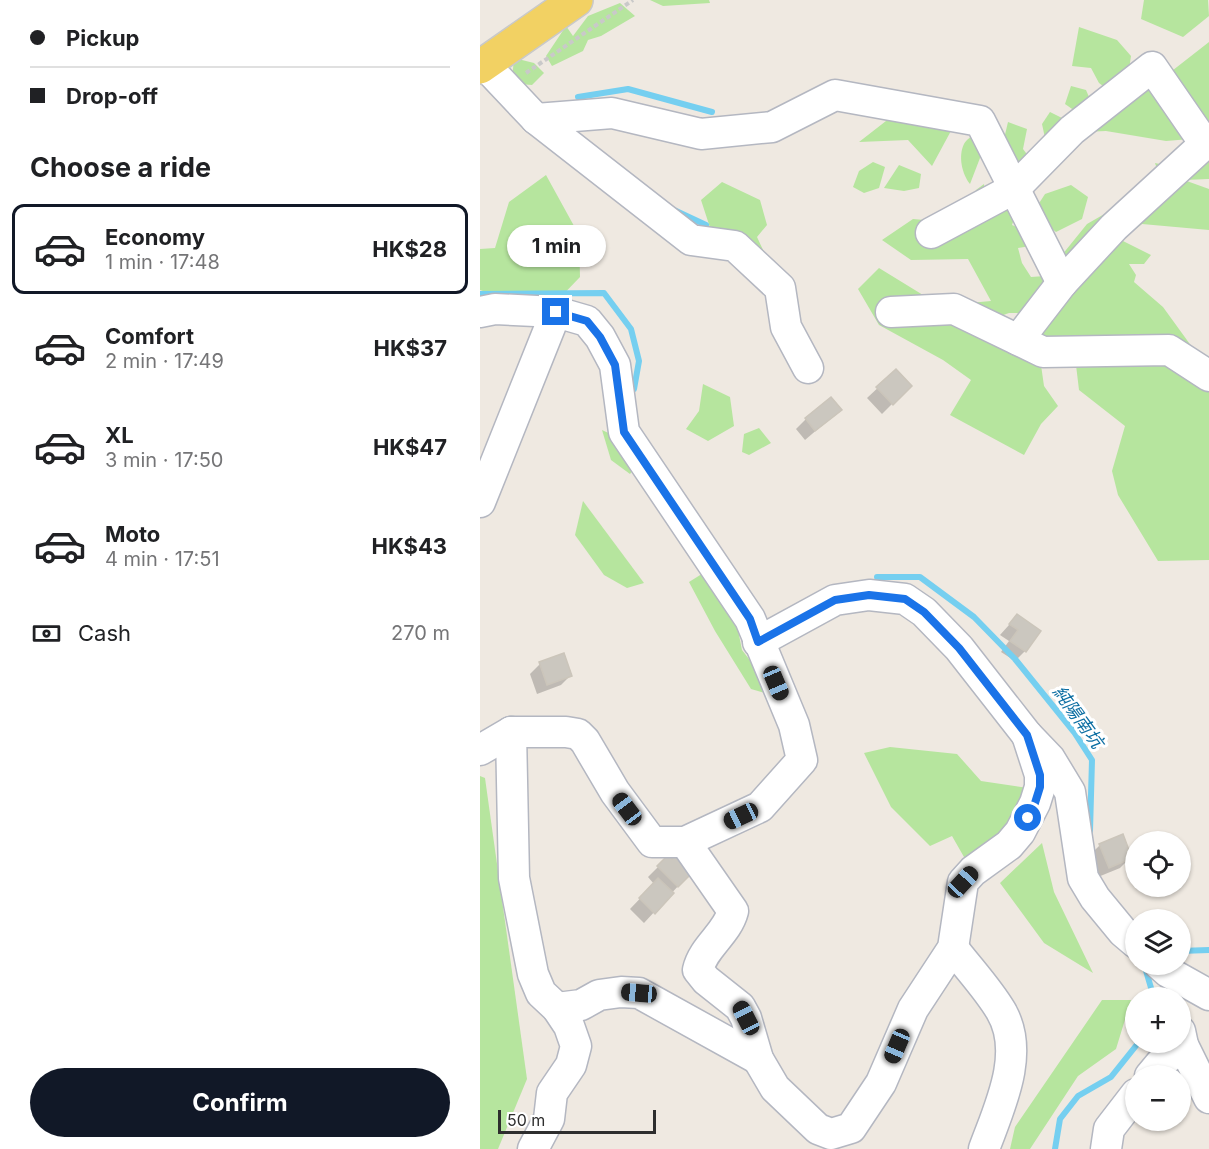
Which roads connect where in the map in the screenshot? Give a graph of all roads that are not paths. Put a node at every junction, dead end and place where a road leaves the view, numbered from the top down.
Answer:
1 (576, 0) edge
2 (482, 65) edge
3 (536, 120) junction
4 (1207, 142) edge
5 (1015, 188) junction
6 (931, 233) dead end
7 (1062, 283) junction
8 (480, 312) edge
9 (556, 312) junction
10 (891, 312) dead end
11 (1018, 340) junction
12 (808, 368) dead end
13 (1209, 376) edge
14 (480, 502) edge
15 (758, 642) junction
16 (511, 732) junction
17 (1027, 735) junction
18 (480, 750) edge
19 (685, 843) junction
20 (1125, 934) edge
21 (953, 948) junction
22 (1167, 978) edge
23 (1209, 995) edge
24 (557, 1008) junction
25 (1169, 1053) edge
26 (1189, 1053) edge
27 (758, 1059) junction
28 (1159, 1065) edge
29 (1209, 1098) edge
30 (1125, 1108) edge
31 (533, 1149) edge
32 (984, 1149) edge
33 (1106, 1149) edge

1 - 2 main road
2 - 3 street
3 - 5 street
3 - 12 street
4 - 5 street
4 - 7 street
5 - 6 street
5 - 7 street
7 - 11 street
8 - 9 street
9 - 14 street
9 - 15 street
10 - 11 street
11 - 13 street
15 - 17 street
15 - 19 street
16 - 18 street
16 - 19 street
16 - 24 street
17 - 20 street
17 - 21 street
19 - 27 street
21 - 27 street
21 - 32 street
22 - 23 street
24 - 27 street
24 - 31 street
25 - 28 street
26 - 29 street
30 - 33 street

